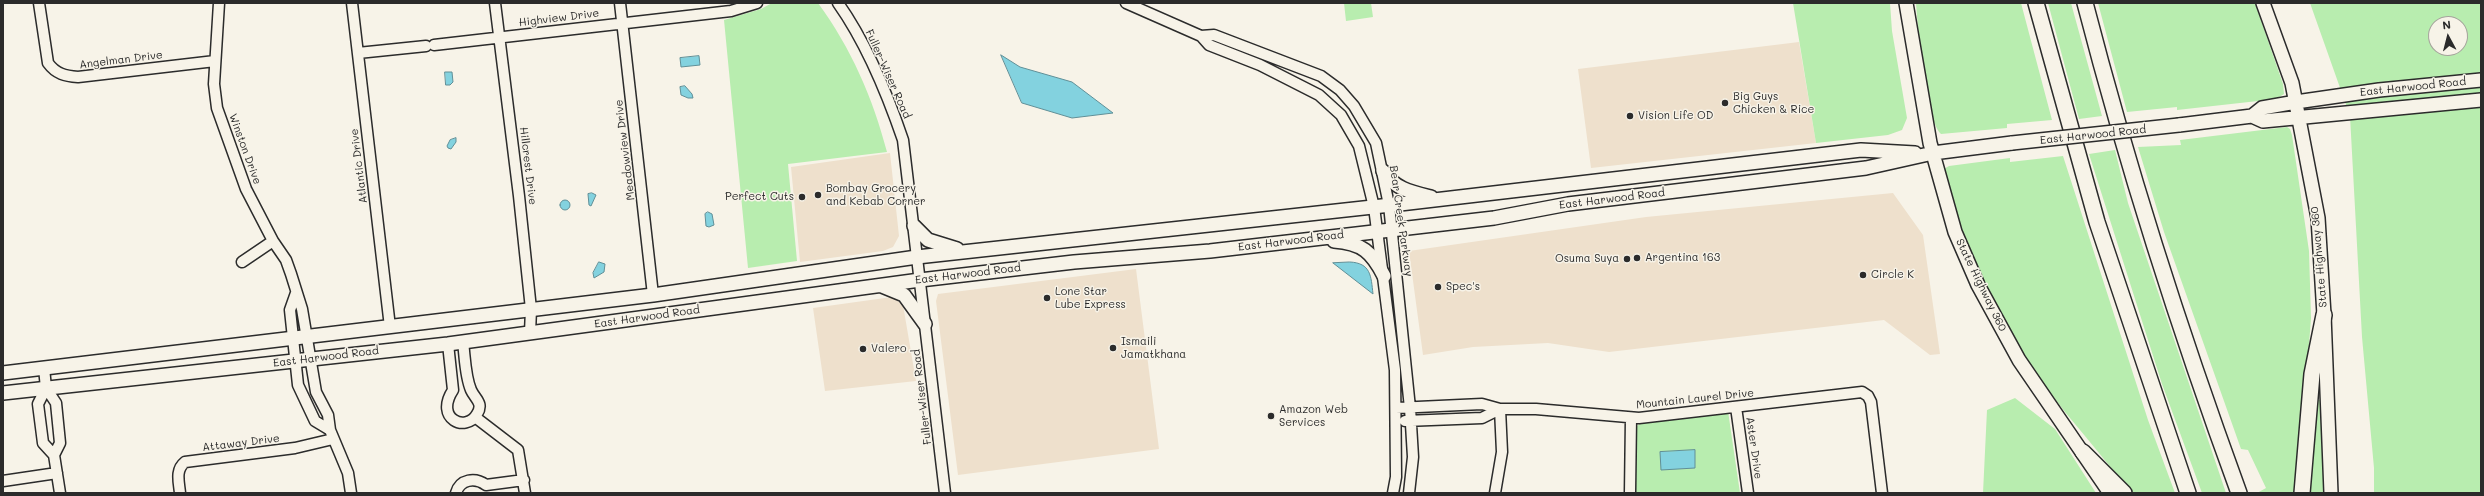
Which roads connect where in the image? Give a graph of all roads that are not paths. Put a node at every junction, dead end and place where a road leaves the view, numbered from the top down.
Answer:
1 (39, 3) edge
2 (219, 3) edge
3 (352, 3) edge
4 (495, 3) edge
5 (620, 3) edge
6 (757, 3) edge
7 (838, 3) edge
8 (1126, 3) edge
9 (1906, 3) edge
10 (2036, 3) edge
11 (2085, 3) edge
12 (2263, 3) edge
13 (622, 23) junction
14 (1201, 36) junction
15 (499, 38) junction
16 (358, 53) junction
17 (215, 61) junction
18 (2481, 80) edge
19 (2481, 100) edge
20 (2296, 102) junction
21 (2252, 116) junction
22 (2299, 118) junction
23 (1933, 153) junction
24 (1383, 171) junction
25 (1671, 172) junction
26 (1674, 191) junction
27 (1440, 199) junction
28 (1389, 205) junction
29 (1374, 207) junction
30 (914, 226) junction
31 (1392, 230) junction
32 (1378, 232) junction
33 (1072, 240) junction
34 (273, 241) junction
35 (1294, 241) junction
36 (969, 251) junction
37 (918, 257) junction
38 (242, 262) dead end
39 (1074, 262) junction
40 (1384, 276) junction
41 (920, 280) junction
42 (878, 286) junction
43 (296, 293) junction
44 (653, 295) junction
45 (531, 309) junction
46 (2324, 315) junction
47 (925, 324) junction
48 (390, 327) junction
49 (530, 333) junction
50 (307, 337) junction
51 (293, 339) junction
52 (463, 342) junction
53 (448, 344) junction
54 (174, 353) junction
55 (309, 359) junction
56 (295, 361) junction
57 (44, 368) junction
58 (3, 373) edge
59 (177, 375) junction
60 (46, 388) junction
61 (3, 393) edge
62 (1736, 406) junction
63 (1396, 408) junction
64 (1410, 408) junction
65 (1500, 409) junction
66 (475, 417) junction
67 (1631, 418) junction
68 (1411, 421) junction
69 (1396, 422) junction
70 (331, 434) junction
71 (2084, 452) junction
72 (54, 455) junction
73 (57, 473) junction
74 (524, 480) junction
75 (3, 481) edge
76 (60, 493) edge
77 (180, 493) edge
78 (351, 493) edge
79 (456, 493) edge
80 (525, 493) edge
81 (945, 493) edge
82 (1393, 493) edge
83 (1409, 493) edge
84 (1495, 493) edge
85 (1630, 493) edge
86 (1748, 493) edge
87 (1882, 493) edge
88 (2110, 493) edge
89 (2124, 493) edge
90 (2188, 493) edge
91 (2240, 493) edge
92 (2302, 493) edge
93 (2331, 493) edge

1 - 17 street, Angelman Drive
2 - 17 street, Winston Drive
3 - 16 street, Atlantic Drive
4 - 15 street, Hillcrest Drive
5 - 13 street, Meadowview Drive
6 - 13 street, Highview Drive
7 - 30 street, Fuller-Wiser Road
8 - 14 street, Bear Creek Parkway
9 - 23 main road, State Highway 360
10 - 90 highway
11 - 91 highway
12 - 20 main road, State Highway 360
13 - 15 street, Highview Drive
13 - 44 street, Meadowview Drive
14 - 24 street, Bear Creek Parkway
14 - 29 street, Bear Creek Parkway
15 - 16 street, Highview Drive
15 - 45 street, Hillcrest Drive
16 - 48 street, Atlantic Drive
17 - 34 street, Winston Drive
18 - 20 main road, East Harwood Road
19 - 22 main road, East Harwood Road
20 - 21 main road, East Harwood Road
20 - 22 main road, State Highway 360
21 - 22 main road, East Harwood Road
21 - 23 main road, East Harwood Road, bridge
22 - 46 main road, State Highway 360
23 - 25 main road, East Harwood Road
23 - 26 main road, East Harwood Road
23 - 71 main road, State Highway 360
24 - 27 main road
24 - 28 street, Bear Creek Parkway
25 - 26 main road
25 - 27 main road, East Harwood Road
26 - 31 main road, East Harwood Road
27 - 28 main road, East Harwood Road
28 - 29 main road, East Harwood Road
28 - 31 street, Bear Creek Parkway
29 - 32 street, Bear Creek Parkway
29 - 33 main road, East Harwood Road
30 - 36 main road
30 - 37 street, Fuller-Wiser Road
31 - 32 main road, East Harwood Road
31 - 64 street, Bear Creek Parkway
32 - 35 main road, East Harwood Road
32 - 40 street, Bear Creek Parkway
33 - 36 main road, East Harwood Road
33 - 39 main road
34 - 38 street
34 - 43 street, Winston Drive
35 - 39 main road, East Harwood Road
35 - 40 main road
36 - 37 main road, East Harwood Road
37 - 41 street, Fuller-Wiser Road
37 - 44 main road, East Harwood Road
39 - 41 main road, East Harwood Road
40 - 63 street, Bear Creek Parkway
41 - 42 main road, East Harwood Road
41 - 47 street, Fuller-Wiser Road
42 - 47 main road
42 - 49 main road, East Harwood Road
43 - 50 street, Winston Drive
43 - 51 street
44 - 45 main road, East Harwood Road
45 - 48 main road, East Harwood Road
45 - 49 street, Hillcrest Drive
46 - 92 highway
46 - 93 main road, State Highway 360
47 - 81 street, Fuller-Wiser Road
48 - 50 main road, East Harwood Road
49 - 52 main road, East Harwood Road
50 - 51 main road, East Harwood Road
50 - 55 street, Winston Drive
51 - 54 main road, East Harwood Road
51 - 56 street
52 - 53 main road, East Harwood Road
52 - 66 street
53 - 55 main road, East Harwood Road
53 - 66 street
54 - 57 main road, East Harwood Road
54 - 59 main road
55 - 56 main road, East Harwood Road
55 - 70 street, Winston Drive
56 - 59 main road, East Harwood Road
56 - 70 street
57 - 58 main road, East Harwood Road
57 - 60 street
59 - 60 main road, East Harwood Road
60 - 61 main road, East Harwood Road
60 - 72 street
60 - 72 street
62 - 67 street, Mountain Laurel Drive
62 - 86 street, Aster Drive
62 - 87 street, Mountain Laurel Drive
63 - 64 street, Mountain Laurel Drive
63 - 69 street, Bear Creek Parkway
64 - 65 street, Mountain Laurel Drive
64 - 68 street, Bear Creek Parkway
65 - 67 street, Mountain Laurel Drive
65 - 68 street, Mountain Laurel Drive
65 - 84 street
66 - 74 street
67 - 85 street
68 - 69 street, Mountain Laurel Drive
68 - 83 street, Bear Creek Parkway
69 - 82 street, Bear Creek Parkway
70 - 77 street, Attaway Drive
70 - 78 street, Winston Drive
71 - 88 main road, State Highway 360
71 - 89 highway
72 - 73 street
73 - 75 street
73 - 76 street
74 - 79 street
74 - 80 street

